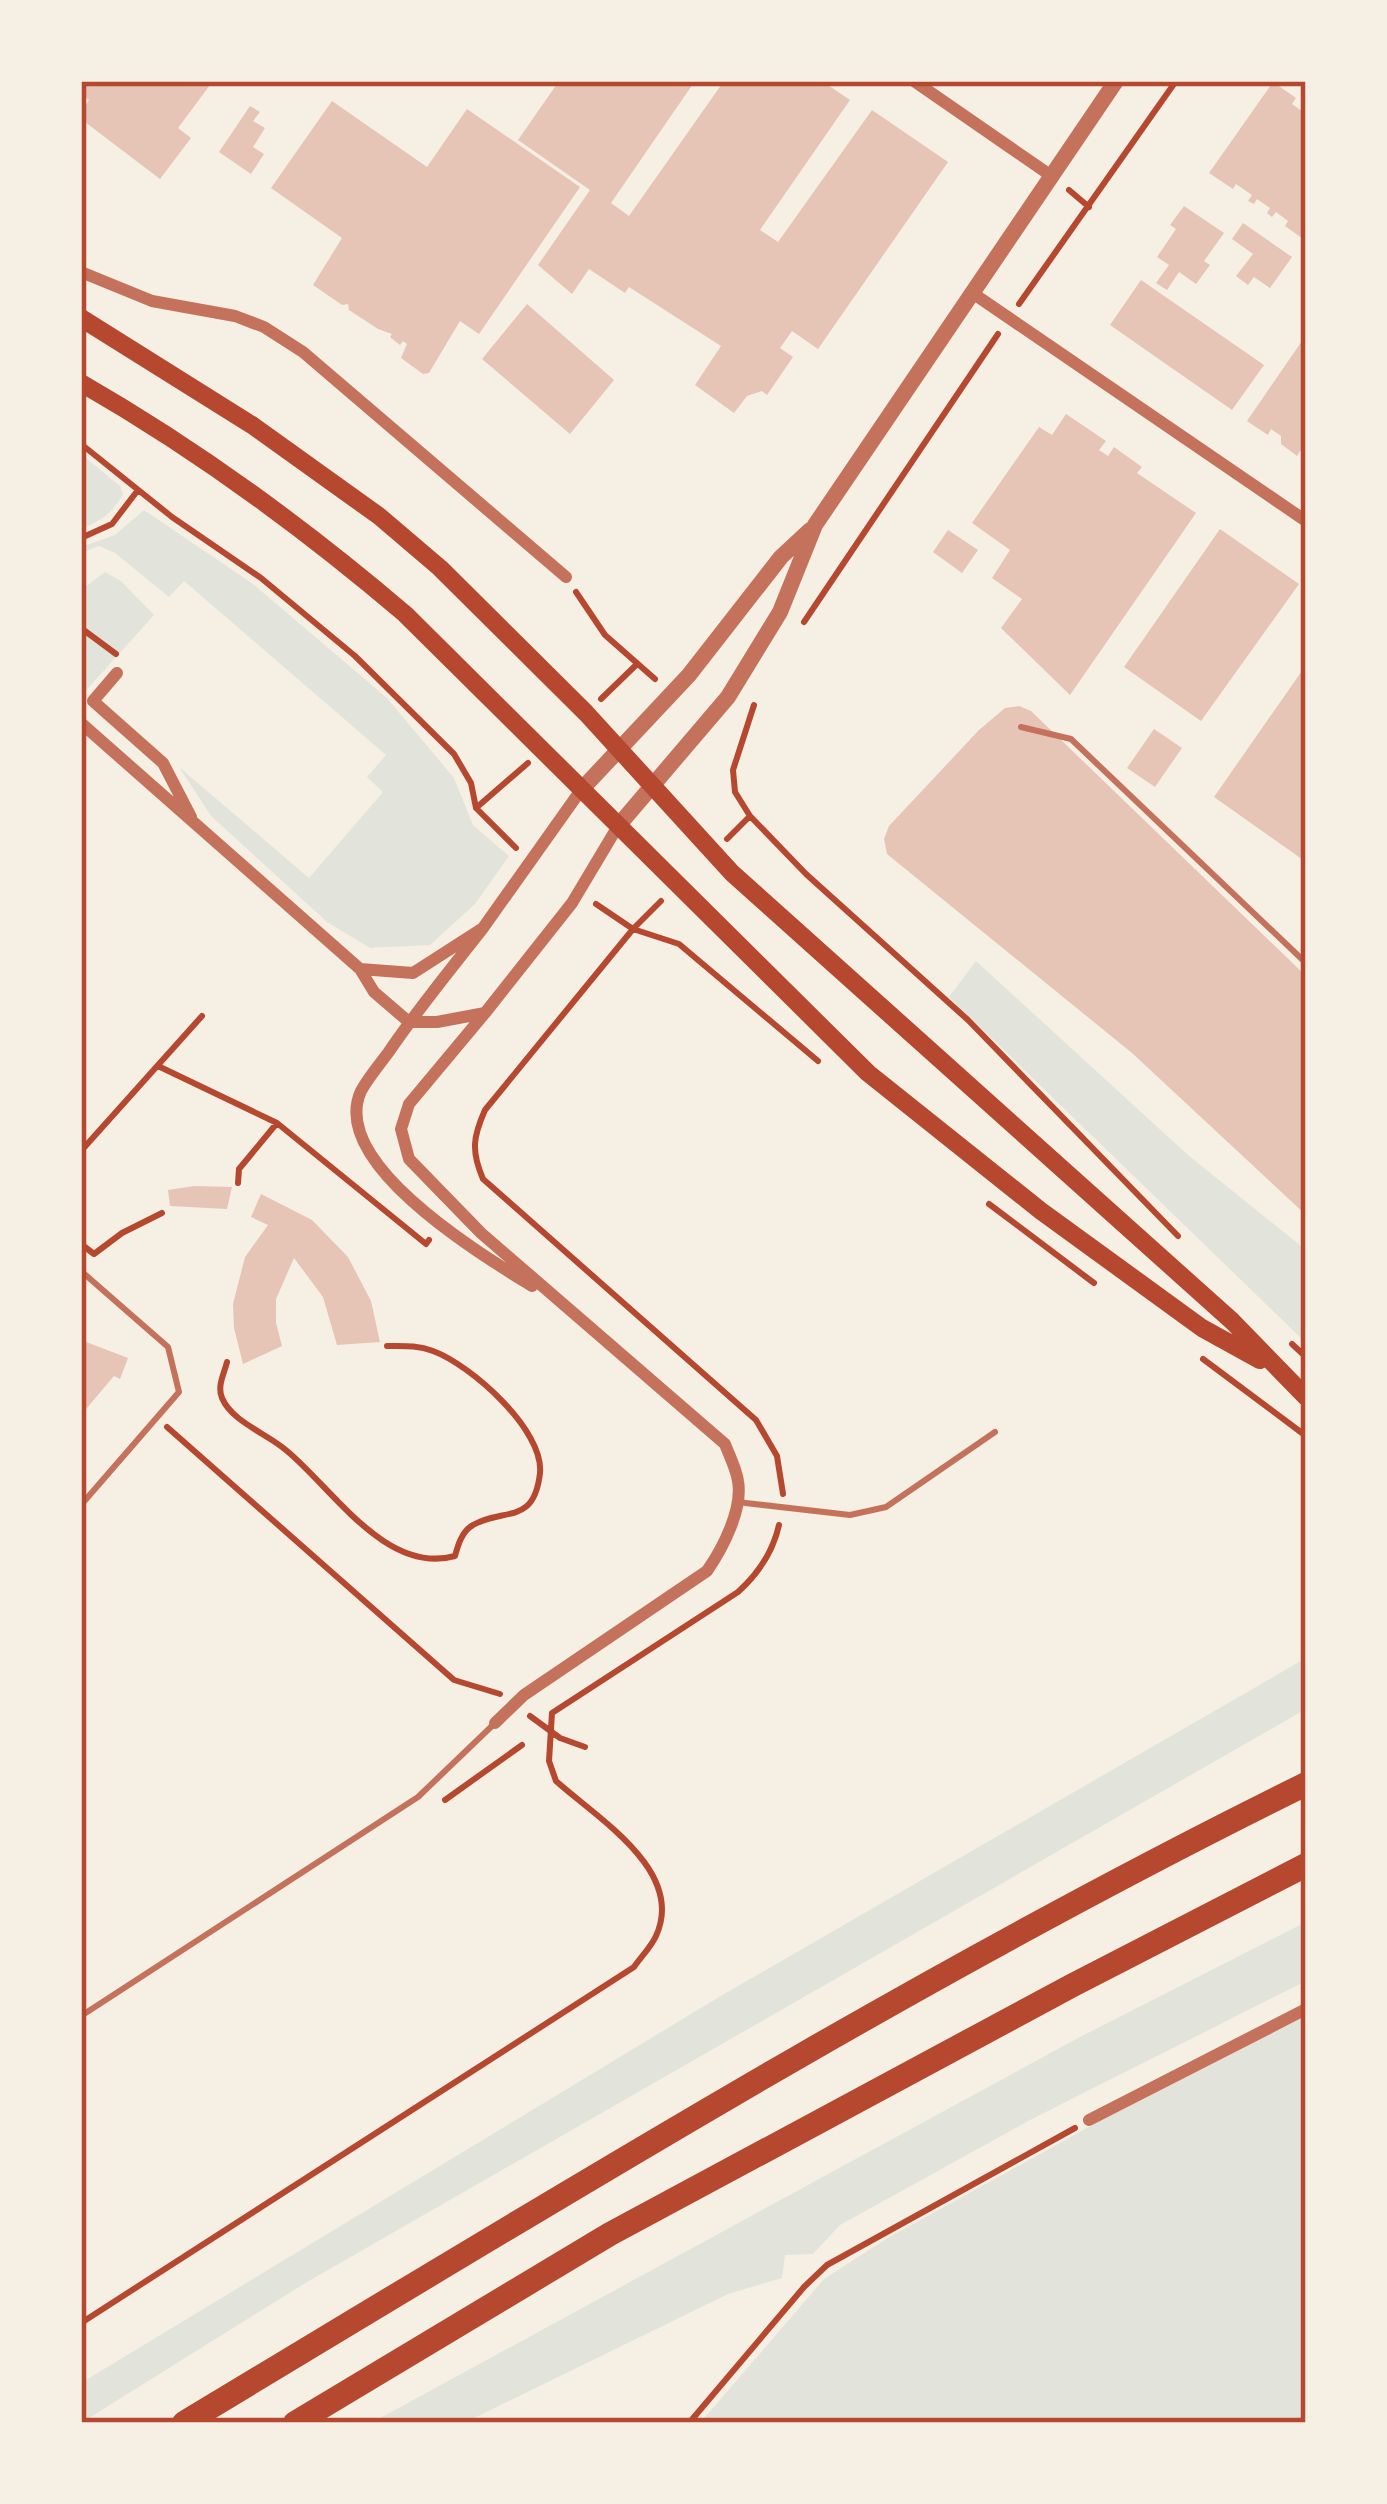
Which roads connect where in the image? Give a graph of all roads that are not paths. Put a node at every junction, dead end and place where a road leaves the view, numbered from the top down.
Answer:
1 (914, 81) edge
2 (1116, 81) edge
3 (1050, 176) junction
4 (81, 272) edge
5 (971, 292) junction
6 (81, 318) edge
7 (81, 382) edge
8 (1306, 521) edge
9 (815, 525) junction
10 (566, 577) road end
11 (117, 674) dead end
12 (81, 723) edge
13 (1021, 727) dead end
14 (619, 750) junction
15 (650, 787) junction
16 (581, 790) junction
17 (194, 823) junction
18 (618, 826) junction
19 (483, 928) junction
20 (1306, 963) edge
21 (360, 969) junction
22 (485, 1013) junction
23 (409, 1022) junction
24 (81, 1271) edge
25 (564, 1305) junction
26 (1274, 1367) junction
27 (1306, 1396) edge
28 (995, 1432) dead end
29 (737, 1502) junction
30 (81, 1505) edge
31 (495, 1723) joint
32 (1306, 1784) edge
33 (1306, 1865) edge
34 (1306, 2009) edge
35 (81, 2016) edge
36 (1089, 2120) road end
37 (184, 2423) edge
38 (295, 2423) edge

1 - 3 street
2 - 3 street
3 - 5 street
4 - 10 street
5 - 8 street
5 - 9 street
6 - 14 main road
7 - 16 main road
9 - 14 street
9 - 15 street
11 - 17 street
12 - 17 street
13 - 20 lane
14 - 15 main road
14 - 16 street
15 - 18 street
15 - 26 main road
16 - 18 main road
16 - 19 street
17 - 21 street
18 - 22 street
18 - 26 main road
19 - 21 street
19 - 23 street
21 - 23 street
22 - 23 street
22 - 25 street
23 - 25 street
24 - 30 lane
25 - 29 street
26 - 27 main road
28 - 29 lane
29 - 31 street
31 - 35 lane
32 - 37 highway
33 - 38 highway
34 - 36 street

